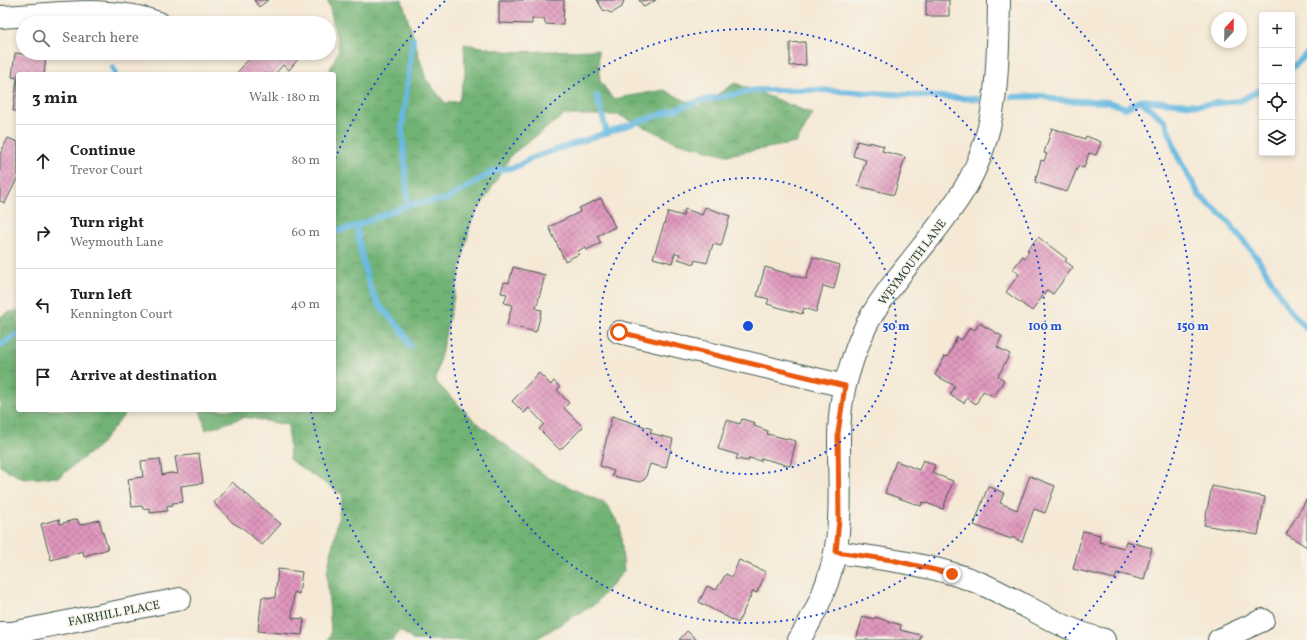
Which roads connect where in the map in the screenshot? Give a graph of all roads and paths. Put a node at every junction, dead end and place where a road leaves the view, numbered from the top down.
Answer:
1 (999, 0) edge
2 (134, 16) edge
3 (0, 17) edge
4 (619, 332) dead end
5 (845, 386) junction
6 (836, 552) junction
7 (180, 600) dead end
8 (1262, 620) dead end
9 (0, 633) edge
10 (799, 640) edge
11 (1104, 640) edge
12 (1219, 640) edge

1 - 5 street, WEYMOUTH LANE
2 - 3 street
4 - 5 street
5 - 6 street, WEYMOUTH LANE
6 - 10 street, WEYMOUTH LANE
6 - 11 street
7 - 9 street, FAIRHILL PLACE
8 - 12 street

